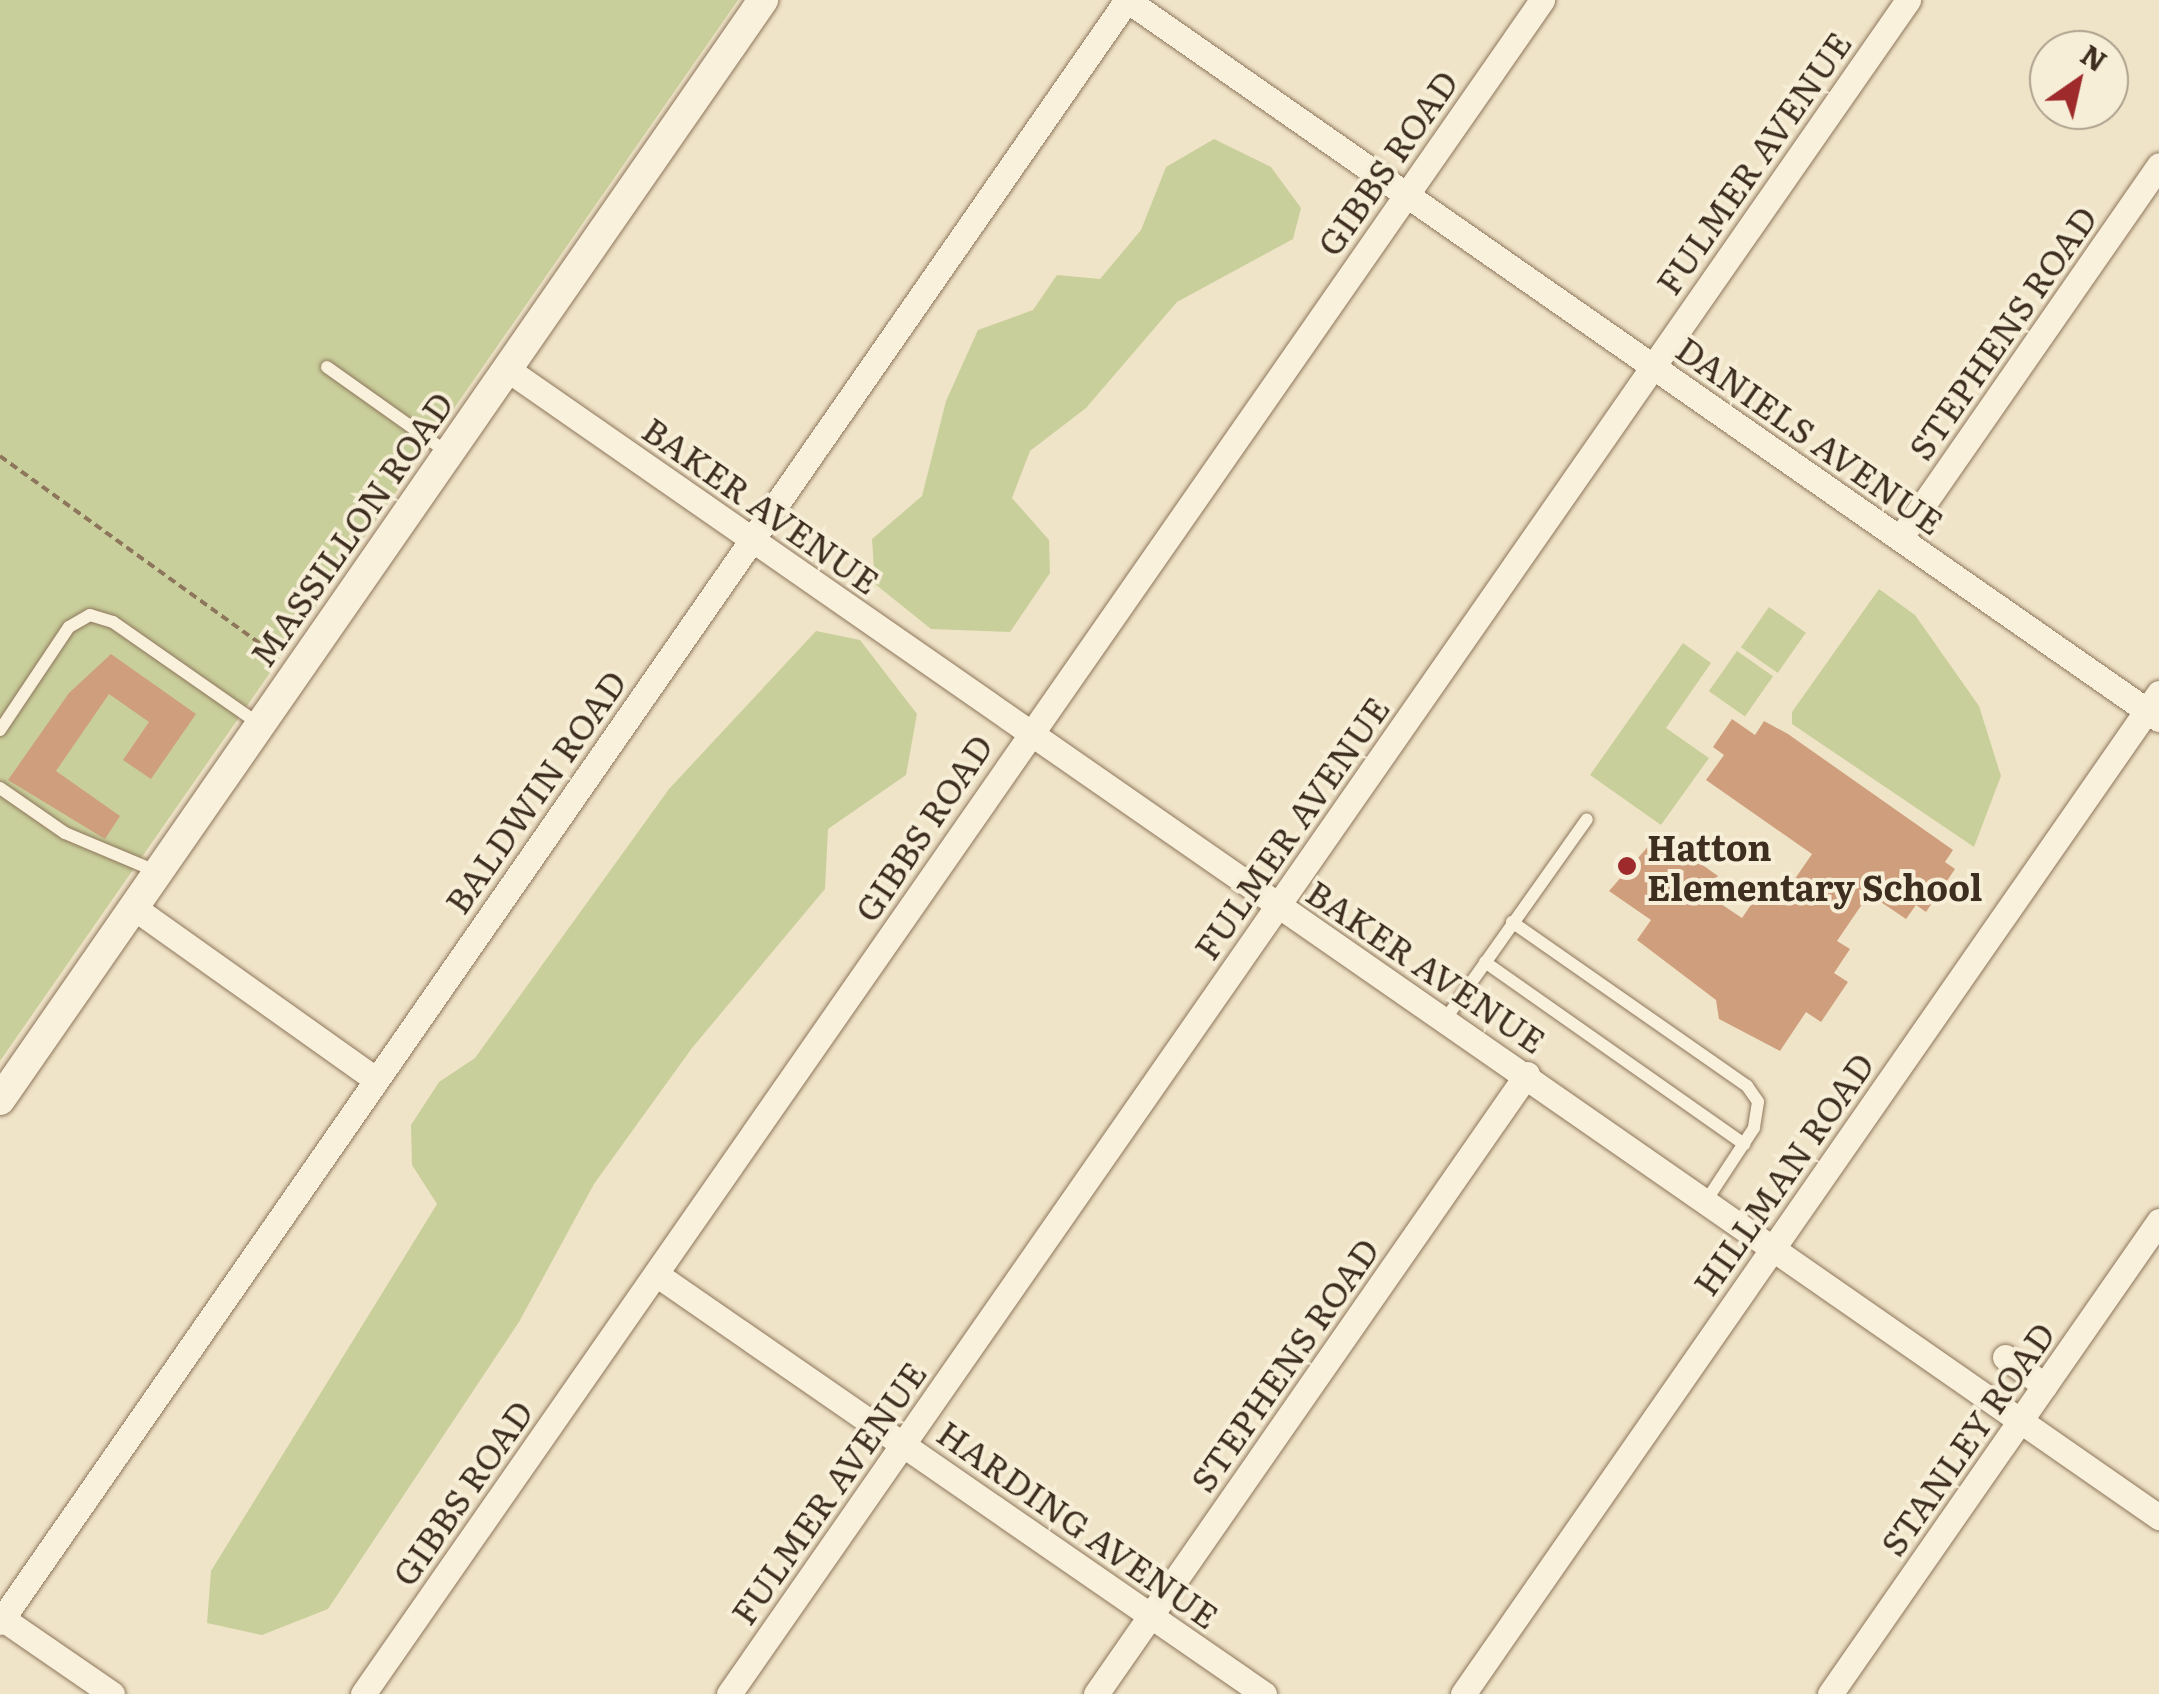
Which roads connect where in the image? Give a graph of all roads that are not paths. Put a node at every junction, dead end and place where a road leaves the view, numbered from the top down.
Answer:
1 (764, 0) edge
2 (1127, 0) edge
3 (1542, 0) edge
4 (1908, 0) edge
5 (2159, 165) edge
6 (1405, 194) junction
7 (327, 366) dead end
8 (1653, 367) junction
9 (507, 370) junction
10 (448, 453) junction
11 (1900, 538) junction
12 (752, 539) junction
13 (2155, 708) edge
14 (259, 724) junction
15 (0, 730) edge
16 (1029, 731) junction
17 (1, 789) edge
18 (1587, 819) dead end
19 (158, 872) junction
20 (1278, 906) junction
21 (133, 907) junction
22 (1512, 922) junction
23 (1484, 962) junction
24 (1444, 1021) junction
25 (1526, 1074) junction
26 (374, 1079) junction
27 (0, 1100) edge
28 (1744, 1144) junction
29 (1706, 1201) junction
30 (2159, 1221) edge
31 (1773, 1249) junction
32 (656, 1274) junction
33 (2005, 1358) dead end
34 (2045, 1386) junction
35 (2021, 1421) junction
36 (902, 1444) junction
37 (2159, 1517) edge
38 (1150, 1616) junction
39 (1, 1620) edge
40 (112, 1694) edge
41 (363, 1694) edge
42 (729, 1694) edge
43 (1096, 1694) edge
44 (1264, 1694) edge
45 (1463, 1694) edge
46 (1830, 1694) edge

1 - 9 street, MASSILLON ROAD
2 - 6 street, DANIELS AVENUE
2 - 12 street, BALDWIN ROAD
3 - 6 street, GIBBS ROAD
4 - 8 street, FULMER AVENUE
5 - 11 street, STEPHENS ROAD
6 - 8 street, DANIELS AVENUE
6 - 16 street, GIBBS ROAD
7 - 10 lane
8 - 11 street, DANIELS AVENUE
8 - 20 street, FULMER AVENUE
9 - 10 street, MASSILLON ROAD
9 - 12 street, BAKER AVENUE
10 - 14 street, MASSILLON ROAD
11 - 13 street, DANIELS AVENUE
12 - 16 street, BAKER AVENUE
12 - 26 street, BALDWIN ROAD
13 - 31 street, HILLMAN ROAD
14 - 15 lane
14 - 19 street, MASSILLON ROAD
16 - 20 street, BAKER AVENUE
16 - 32 street, GIBBS ROAD
17 - 19 lane
18 - 22 lane
19 - 21 street, MASSILLON ROAD
20 - 24 street, BAKER AVENUE
20 - 36 street, FULMER AVENUE
21 - 26 street
21 - 27 street, MASSILLON ROAD
22 - 23 lane
22 - 28 lane
23 - 24 lane
23 - 28 lane
24 - 25 street, BAKER AVENUE
25 - 29 street, BAKER AVENUE
25 - 38 street, STEPHENS ROAD
26 - 39 street, BALDWIN ROAD
28 - 29 lane
29 - 31 street, BAKER AVENUE
30 - 34 street, STANLEY ROAD
31 - 35 street, BAKER AVENUE
31 - 45 street, HILLMAN ROAD
32 - 36 street, HARDING AVENUE
32 - 41 street, GIBBS ROAD
33 - 34 street
34 - 35 street, STANLEY ROAD
35 - 37 street, BAKER AVENUE
35 - 46 street, STANLEY ROAD
36 - 38 street, HARDING AVENUE
36 - 42 street, FULMER AVENUE
38 - 43 street, STEPHENS ROAD
38 - 44 street, HARDING AVENUE
39 - 40 street

